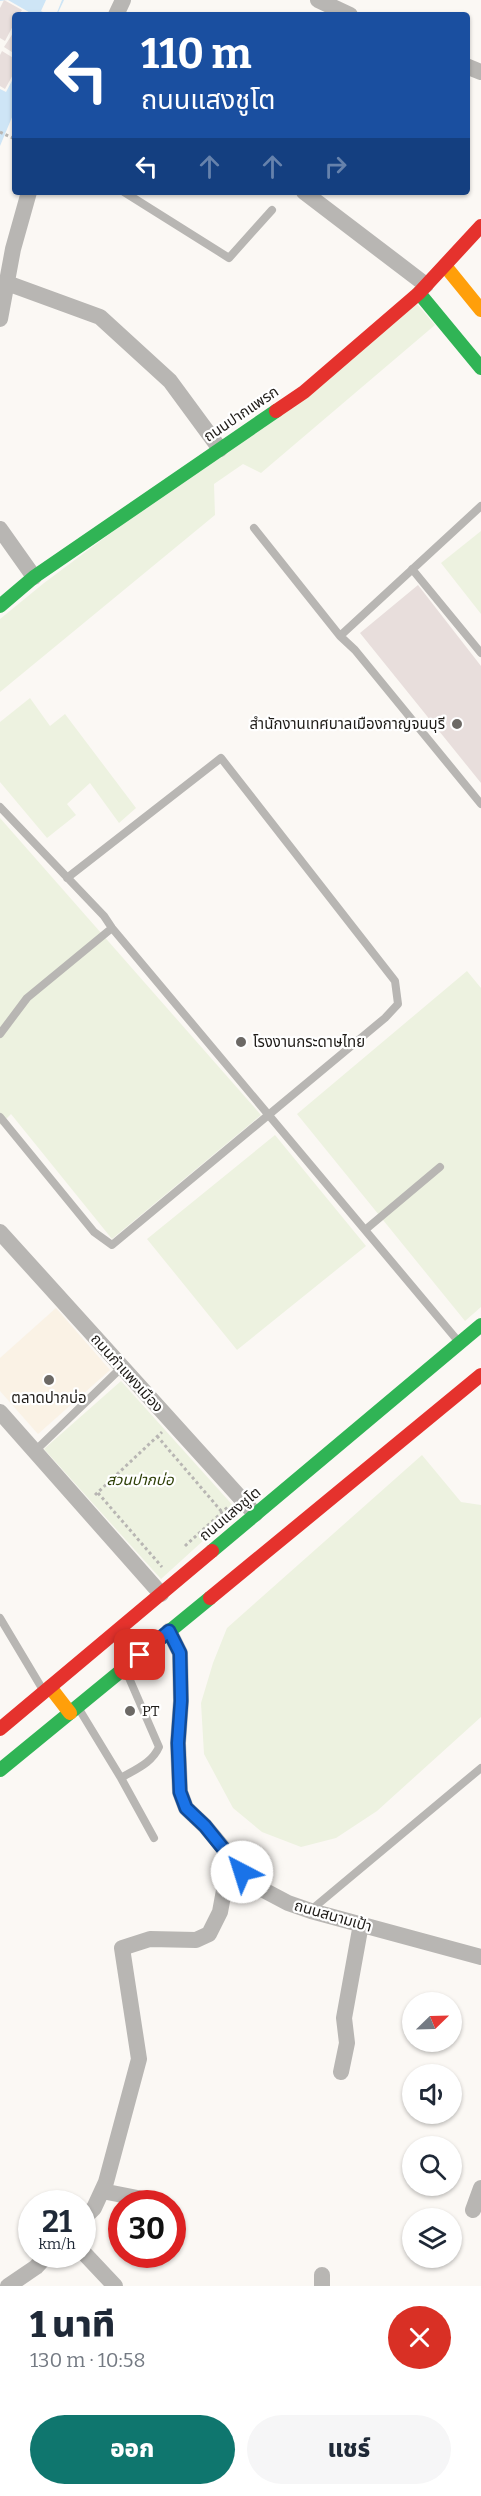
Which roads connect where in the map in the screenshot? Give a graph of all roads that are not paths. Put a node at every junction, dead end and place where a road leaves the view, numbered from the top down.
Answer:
1 (318, 0) edge
2 (344, 12) edge
3 (28, 195) edge
4 (129, 195) edge
5 (308, 195) edge
6 (272, 210) dead end
7 (481, 226) edge
8 (446, 267) junction
9 (7, 283) junction
10 (423, 289) junction
11 (481, 310) edge
12 (0, 319) edge
13 (481, 368) edge
14 (220, 449) junction
15 (481, 506) edge
16 (254, 528) dead end
17 (0, 529) edge
18 (412, 568) junction
19 (34, 577) junction
20 (0, 606) edge
21 (340, 636) junction
22 (481, 653) edge
23 (481, 804) edge
24 (0, 807) edge
25 (67, 878) junction
26 (112, 928) junction
27 (0, 1034) edge
28 (269, 1116) junction
29 (0, 1117) edge
30 (440, 1167) dead end
31 (365, 1230) junction
32 (0, 1232) edge
33 (481, 1324) edge
34 (460, 1342) junction
35 (122, 1367) junction
36 (481, 1375) edge
37 (0, 1412) edge
38 (35, 1451) junction
39 (255, 1514) junction
40 (161, 1594) junction
41 (0, 1618) edge
42 (169, 1631) junction
43 (125, 1668) junction
44 (47, 1689) junction
45 (74, 1709) junction
46 (0, 1729) edge
47 (481, 1768) edge
48 (0, 1770) edge
49 (121, 1778) junction
50 (154, 1838) dead end
51 (230, 1858) junction
52 (311, 1911) junction
53 (361, 1924) junction
54 (481, 1958) edge
55 (341, 2072) dead end
56 (481, 2188) edge
57 (102, 2191) junction
58 (108, 2192) edge
59 (96, 2204) edge
60 (473, 2210) dead end
61 (96, 2266) edge
62 (35, 2268) edge
63 (8, 2286) edge
64 (115, 2286) edge

1 - 2 street
3 - 9 street
4 - 6 lane
5 - 10 street
7 - 8 main road, ถนนปากแพรก
8 - 10 main road, ถนนปากแพรก
8 - 11 main road
9 - 12 street
9 - 14 street
10 - 13 main road
10 - 14 main road, ถนนปากแพรก
14 - 19 main road, ถนนปากแพรก
15 - 18 lane
16 - 21 lane
17 - 19 street
18 - 21 lane
18 - 22 lane
19 - 20 main road, ถนนปากแพรก
21 - 23 lane
24 - 25 lane
25 - 26 lane
25 - 28 lane
26 - 27 lane
26 - 28 lane
28 - 29 lane
28 - 31 lane
30 - 31 lane
31 - 34 lane
32 - 35 street, ถนนกำแพงเมือง
33 - 34 main road, ถนนแสงชูโต
34 - 39 main road, ถนนแสงชูโต
35 - 38 lane
35 - 39 street, ถนนกำแพงเมือง
36 - 42 main road
37 - 38 street
38 - 40 street
39 - 40 main road, ถนนแสงชูโต
40 - 44 main road, ถนนแสงชูโต
41 - 44 lane
42 - 43 main road
42 - 51 street, ถนนสนามเป้า
43 - 45 main road
43 - 49 lane
44 - 45 main road
44 - 46 main road, ถนนแสงชูโต
45 - 48 main road
45 - 49 lane
47 - 52 lane
49 - 50 lane
51 - 52 street, ถนนสนามเป้า
51 - 57 street
52 - 53 street, ถนนสนามเป้า
53 - 54 street, ถนนสนามเป้า
53 - 55 street
56 - 60 street
57 - 58 street
57 - 59 street
61 - 64 street
62 - 63 street

